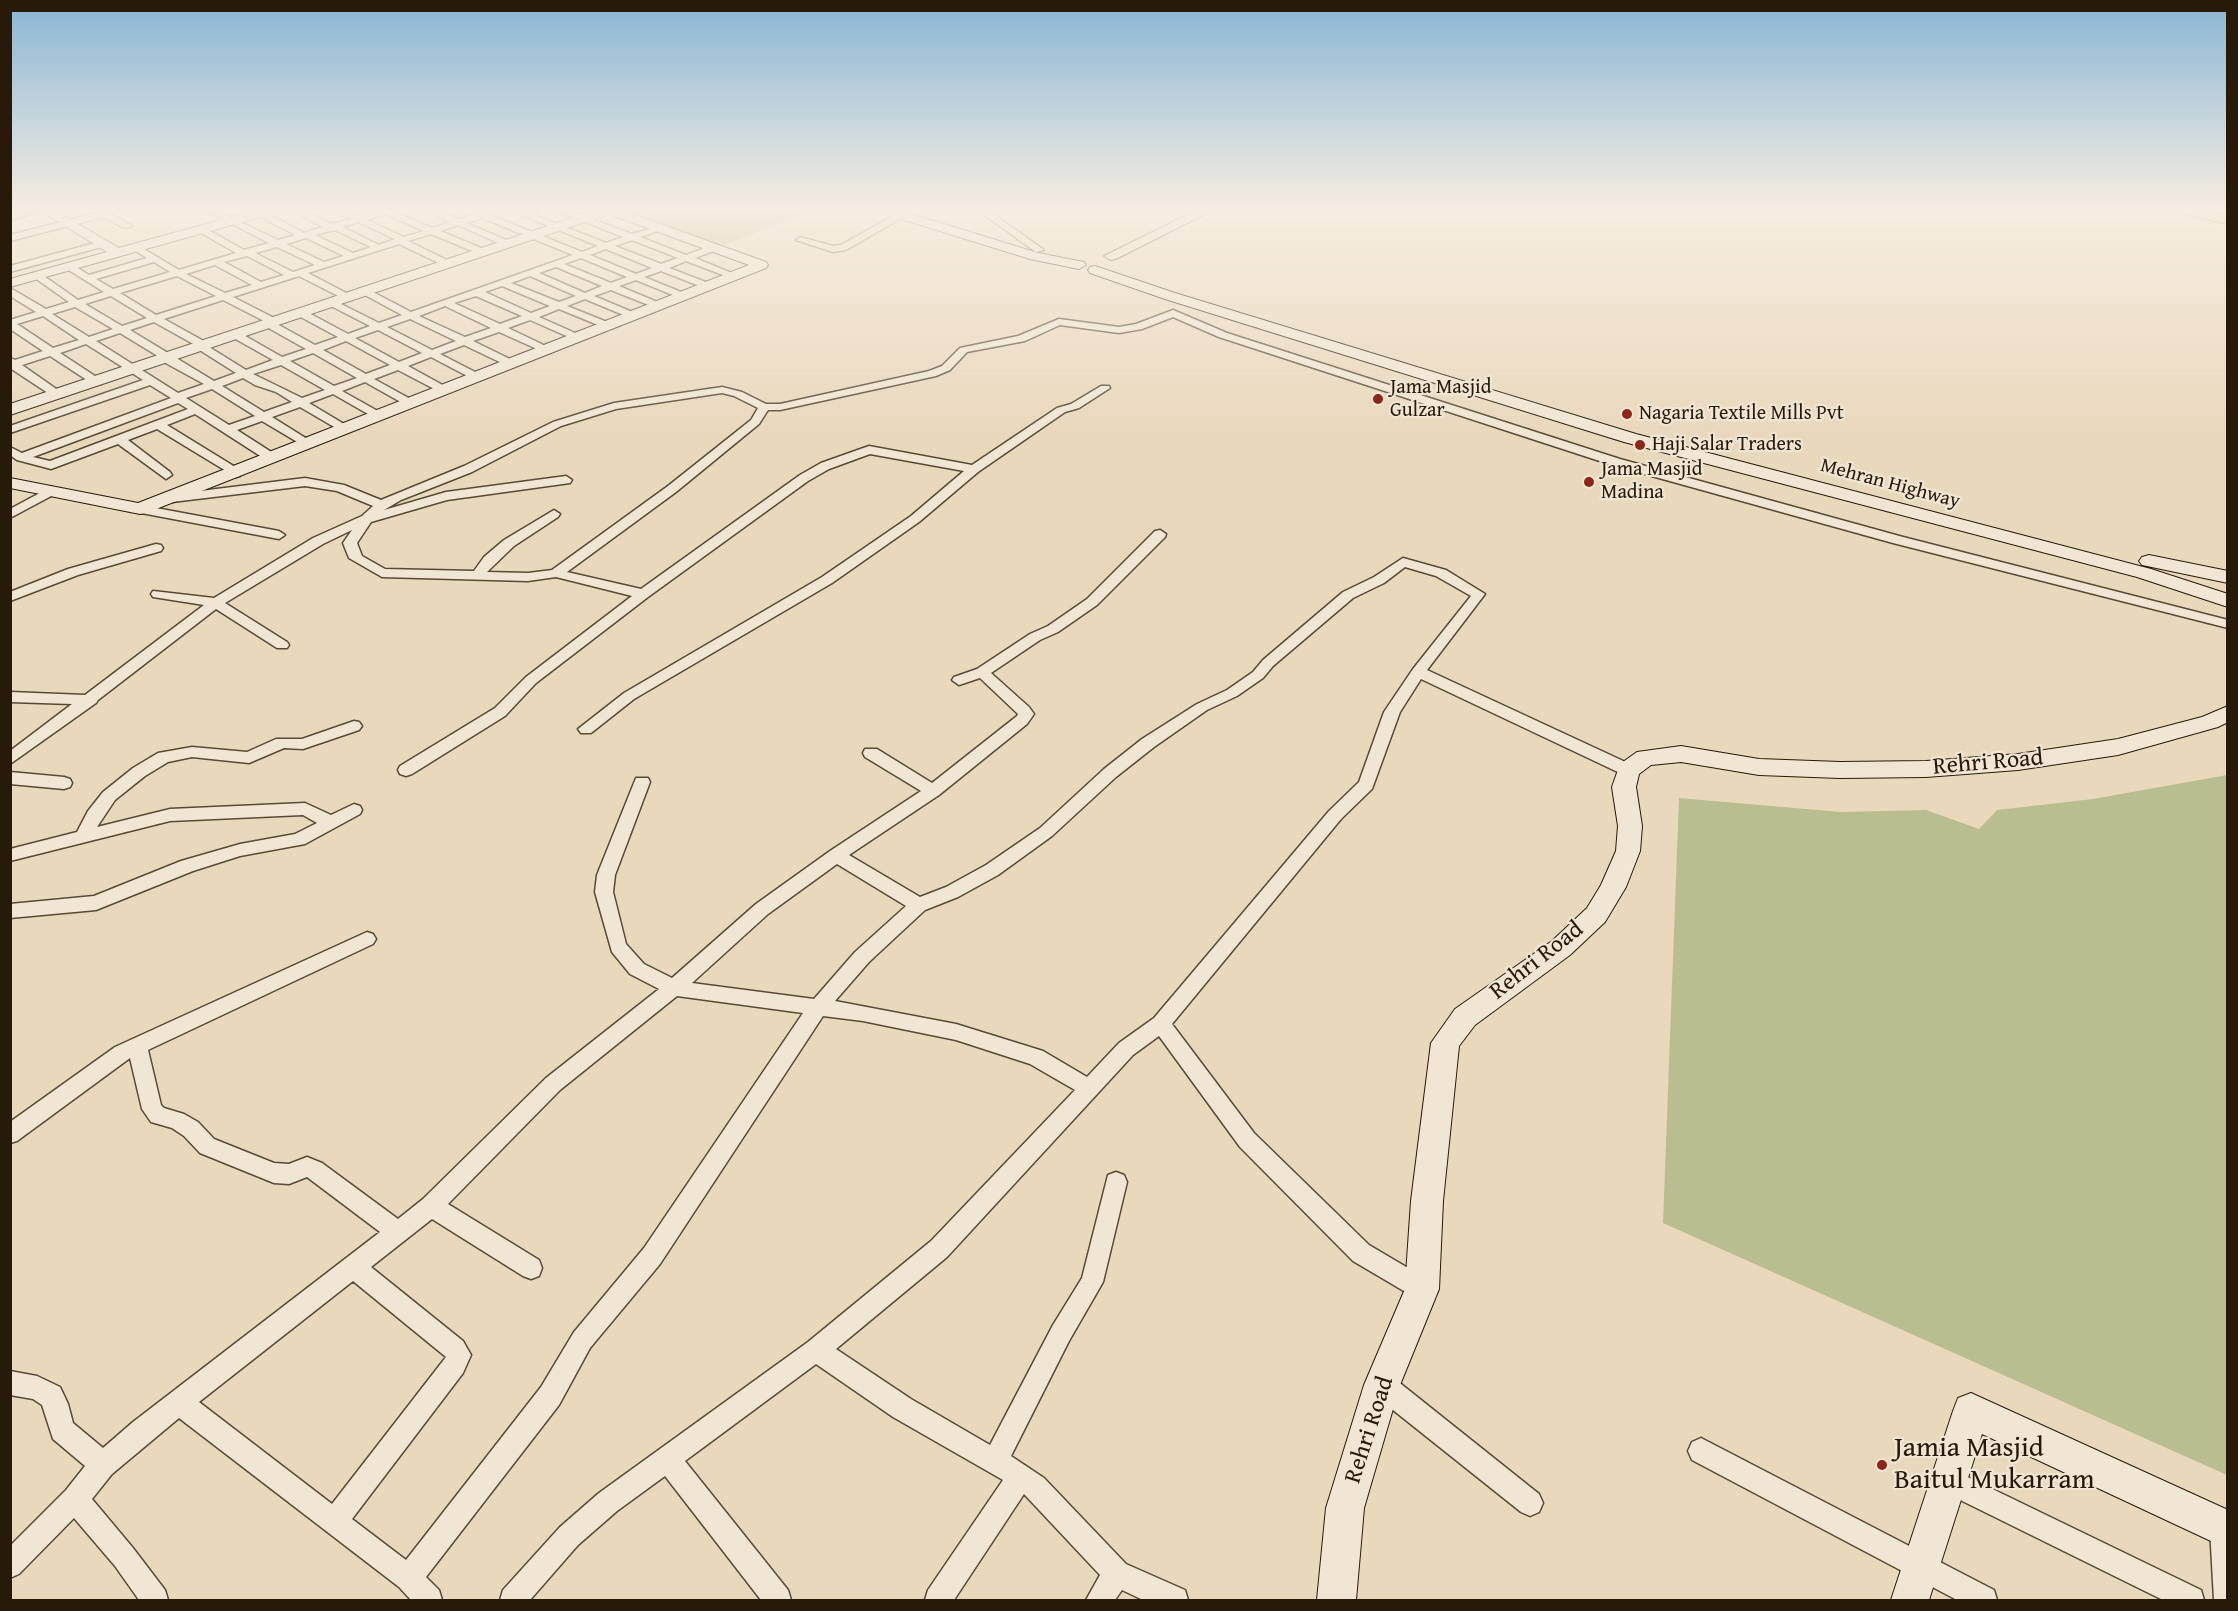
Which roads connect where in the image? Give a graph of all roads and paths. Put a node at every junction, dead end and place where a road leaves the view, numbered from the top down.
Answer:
1 (53, 286) edge
2 (101, 286) edge
3 (136, 286) edge
4 (203, 286) edge
5 (256, 286) edge
6 (324, 286) edge
7 (383, 286) edge
8 (493, 286) edge
9 (510, 286) edge
10 (561, 286) edge
11 (612, 286) joint
12 (659, 286) edge
13 (708, 286) edge
14 (1151, 286) edge
15 (1167, 286) edge
16 (10, 291) edge
17 (366, 292) junction
18 (476, 292) junction
19 (112, 293) junction
20 (683, 296) junction
21 (224, 297) junction
22 (349, 297) junction
23 (585, 297) junction
24 (332, 303) junction
25 (446, 303) junction
26 (78, 304) junction
27 (659, 306) junction
28 (558, 307) junction
29 (44, 314) junction
30 (301, 314) junction
31 (410, 315) junction
32 (633, 316) junction
33 (531, 317) junction
34 (154, 318) junction
35 (272, 323) junction
36 (10, 324) edge
37 (379, 326) junction
38 (608, 326) junction
39 (120, 329) junction
40 (501, 329) junction
41 (236, 335) junction
42 (347, 338) junction
43 (578, 338) junction
44 (89, 340) junction
45 (466, 342) junction
46 (203, 346) junction
47 (315, 349) junction
48 (546, 350) junction
49 (53, 351) junction
50 (432, 354) junction
51 (168, 358) junction
52 (280, 361) junction
53 (12, 363) edge
54 (512, 364) junction
55 (400, 366) junction
56 (133, 370) junction
57 (247, 373) junction
58 (477, 377) junction
59 (368, 378) junction
60 (151, 381) junction
61 (97, 382) junction
62 (213, 385) junction
63 (1105, 388) dead end
64 (335, 390) junction
65 (444, 390) junction
66 (58, 395) junction
67 (178, 398) junction
68 (299, 403) junction
69 (410, 403) junction
70 (14, 406) edge
71 (764, 407) junction
72 (196, 410) junction
73 (265, 416) junction
74 (379, 416) junction
75 (158, 424) junction
76 (345, 429) junction
77 (10, 430) edge
78 (227, 430) junction
79 (118, 438) junction
80 (308, 444) junction
81 (16, 454) edge
82 (272, 458) junction
83 (974, 469) junction
84 (236, 473) junction
85 (166, 475) dead end
86 (566, 480) dead end
87 (10, 483) edge
88 (51, 490) junction
89 (172, 498) junction
90 (382, 506) junction
91 (140, 509) junction
92 (10, 514) edge
93 (554, 514) dead end
94 (366, 519) junction
95 (1160, 534) dead end
96 (279, 535) dead end
97 (156, 548) dead end
98 (556, 573) junction
99 (477, 576) junction
100 (2228, 577) edge
101 (159, 594) dead end
102 (643, 594) junction
103 (10, 597) edge
104 (2228, 601) edge
105 (216, 603) junction
106 (2228, 624) edge
107 (282, 645) dead end
108 (982, 672) junction
109 (1418, 672) junction
110 (958, 680) dead end
111 (10, 697) edge
112 (91, 700) junction
113 (2228, 713) edge
114 (354, 726) dead end
115 (586, 729) dead end
116 (871, 753) dead end
117 (10, 759) edge
118 (406, 770) dead end
119 (1628, 770) junction
120 (10, 778) edge
121 (64, 783) dead end
122 (642, 783) dead end
123 (933, 791) junction
124 (354, 810) dead end
125 (331, 823) junction
126 (83, 838) junction
127 (10, 855) edge
128 (836, 855) junction
129 (919, 905) junction
130 (10, 911) edge
131 (367, 939) dead end
132 (674, 988) junction
133 (818, 1007) junction
134 (1161, 1024) junction
135 (137, 1045) junction
136 (1089, 1088) junction
137 (10, 1134) edge
138 (1116, 1182) dead end
139 (432, 1206) junction
140 (398, 1232) junction
141 (353, 1267) junction
142 (531, 1268) dead end
143 (1422, 1289) junction
144 (816, 1350) junction
145 (10, 1383) edge
146 (1382, 1385) junction
147 (180, 1403) junction
148 (1701, 1451) dead end
149 (667, 1458) junction
150 (995, 1462) junction
151 (103, 1465) junction
152 (1021, 1476) junction
153 (1949, 1481) junction
154 (75, 1499) junction
155 (1530, 1503) dead end
156 (334, 1522) junction
157 (2225, 1529) edge
158 (10, 1565) edge
159 (1118, 1573) junction
160 (408, 1578) junction
161 (1915, 1584) edge
162 (522, 1596) edge
163 (155, 1600) edge
164 (429, 1600) edge
165 (778, 1600) edge
166 (938, 1600) edge
167 (1099, 1600) edge
168 (1175, 1600) edge
169 (1336, 1600) edge
170 (1984, 1600) edge
171 (2191, 1600) edge
172 (2227, 1600) edge

1 - 26 street
2 - 19 street
3 - 19 street
4 - 21 street
5 - 21 street
6 - 22 street
7 - 17 street
8 - 18 street
9 - 28 street
10 - 23 street
11 - 23 street
11 - 27 street
12 - 20 street
13 - 20 street
14 - 104 street, Mehran Highway
15 - 100 street
16 - 29 street
17 - 22 street
17 - 31 street
18 - 25 street
18 - 33 street
19 - 26 street
19 - 34 street
20 - 27 street
21 - 34 street
21 - 35 street
22 - 24 street
23 - 28 street
23 - 32 street
24 - 30 street
24 - 37 street
25 - 31 street
25 - 40 street
26 - 29 street
26 - 39 street
27 - 32 street
28 - 33 street
28 - 38 street
29 - 36 street
29 - 44 street
30 - 35 street
30 - 42 street
31 - 37 street
31 - 45 street
32 - 38 street
33 - 40 street
33 - 43 street
34 - 39 street
34 - 46 street
35 - 41 street
35 - 47 street
36 - 49 street
37 - 42 street
37 - 50 street
38 - 43 street
39 - 44 street
39 - 51 street
40 - 45 street
40 - 48 street
41 - 46 street
41 - 52 street
42 - 47 street
42 - 55 street
43 - 48 street
44 - 49 street
44 - 56 street
45 - 50 street
45 - 54 street
46 - 51 street
46 - 57 street
47 - 52 street
47 - 59 street
48 - 54 street
49 - 53 street
49 - 61 street
50 - 55 street
50 - 58 street
51 - 56 street
51 - 62 street
52 - 57 street
52 - 64 street
53 - 66 street
54 - 58 street
55 - 59 street
55 - 65 street
56 - 60 street
56 - 61 street
57 - 62 street
57 - 68 street
58 - 65 street
59 - 64 street
59 - 69 street
60 - 67 street
60 - 77 street
61 - 66 street
62 - 67 street
62 - 73 street
63 - 83 street
64 - 68 street
64 - 74 street
65 - 69 street
66 - 70 street
67 - 72 street
67 - 81 street
68 - 73 street
68 - 76 street
69 - 74 street
71 - 90 street
71 - 98 street
71 - 106 street
72 - 75 street
72 - 78 street
73 - 78 street
73 - 80 street
74 - 76 street
75 - 79 street
75 - 84 street
76 - 80 street
78 - 82 street
79 - 81 street
79 - 85 street
80 - 82 street
82 - 84 street
83 - 102 street
83 - 115 street
84 - 89 street
86 - 94 street
87 - 88 street
88 - 91 street
88 - 92 street
89 - 90 street
89 - 91 street
90 - 94 street
91 - 96 street
93 - 99 street
94 - 99 street
94 - 105 street
95 - 108 street
97 - 103 street
98 - 99 street
98 - 102 street
101 - 105 street
102 - 118 street
105 - 107 street
105 - 112 street
108 - 110 street
108 - 123 street
109 - 119 street
109 - 129 street
109 - 134 street
111 - 112 street
112 - 117 street
113 - 119 street, Rehri Road
114 - 126 street
116 - 123 street
119 - 143 street, Rehri Road
120 - 121 street
122 - 132 street
123 - 128 street
124 - 125 street
125 - 126 street
125 - 130 street
126 - 127 street
128 - 129 street
128 - 132 street
129 - 133 street
131 - 135 street
132 - 133 street
132 - 139 street
133 - 136 street
133 - 160 street
134 - 136 street
134 - 143 street
135 - 137 street
135 - 140 street
136 - 144 street
138 - 150 street
139 - 140 street
139 - 142 street
140 - 141 street
141 - 147 street
141 - 156 street
143 - 146 street, Rehri Road
144 - 149 street
144 - 150 street
145 - 151 street
146 - 155 street
146 - 169 street, Rehri Road
147 - 151 street
147 - 156 street
148 - 161 street
149 - 162 street
149 - 165 street
150 - 152 street
151 - 154 street
152 - 159 street
152 - 166 street
153 - 157 street
153 - 161 street
153 - 171 street
154 - 158 street
154 - 163 street
156 - 160 street
157 - 172 street
159 - 167 street
159 - 168 street
160 - 164 street
161 - 170 street

